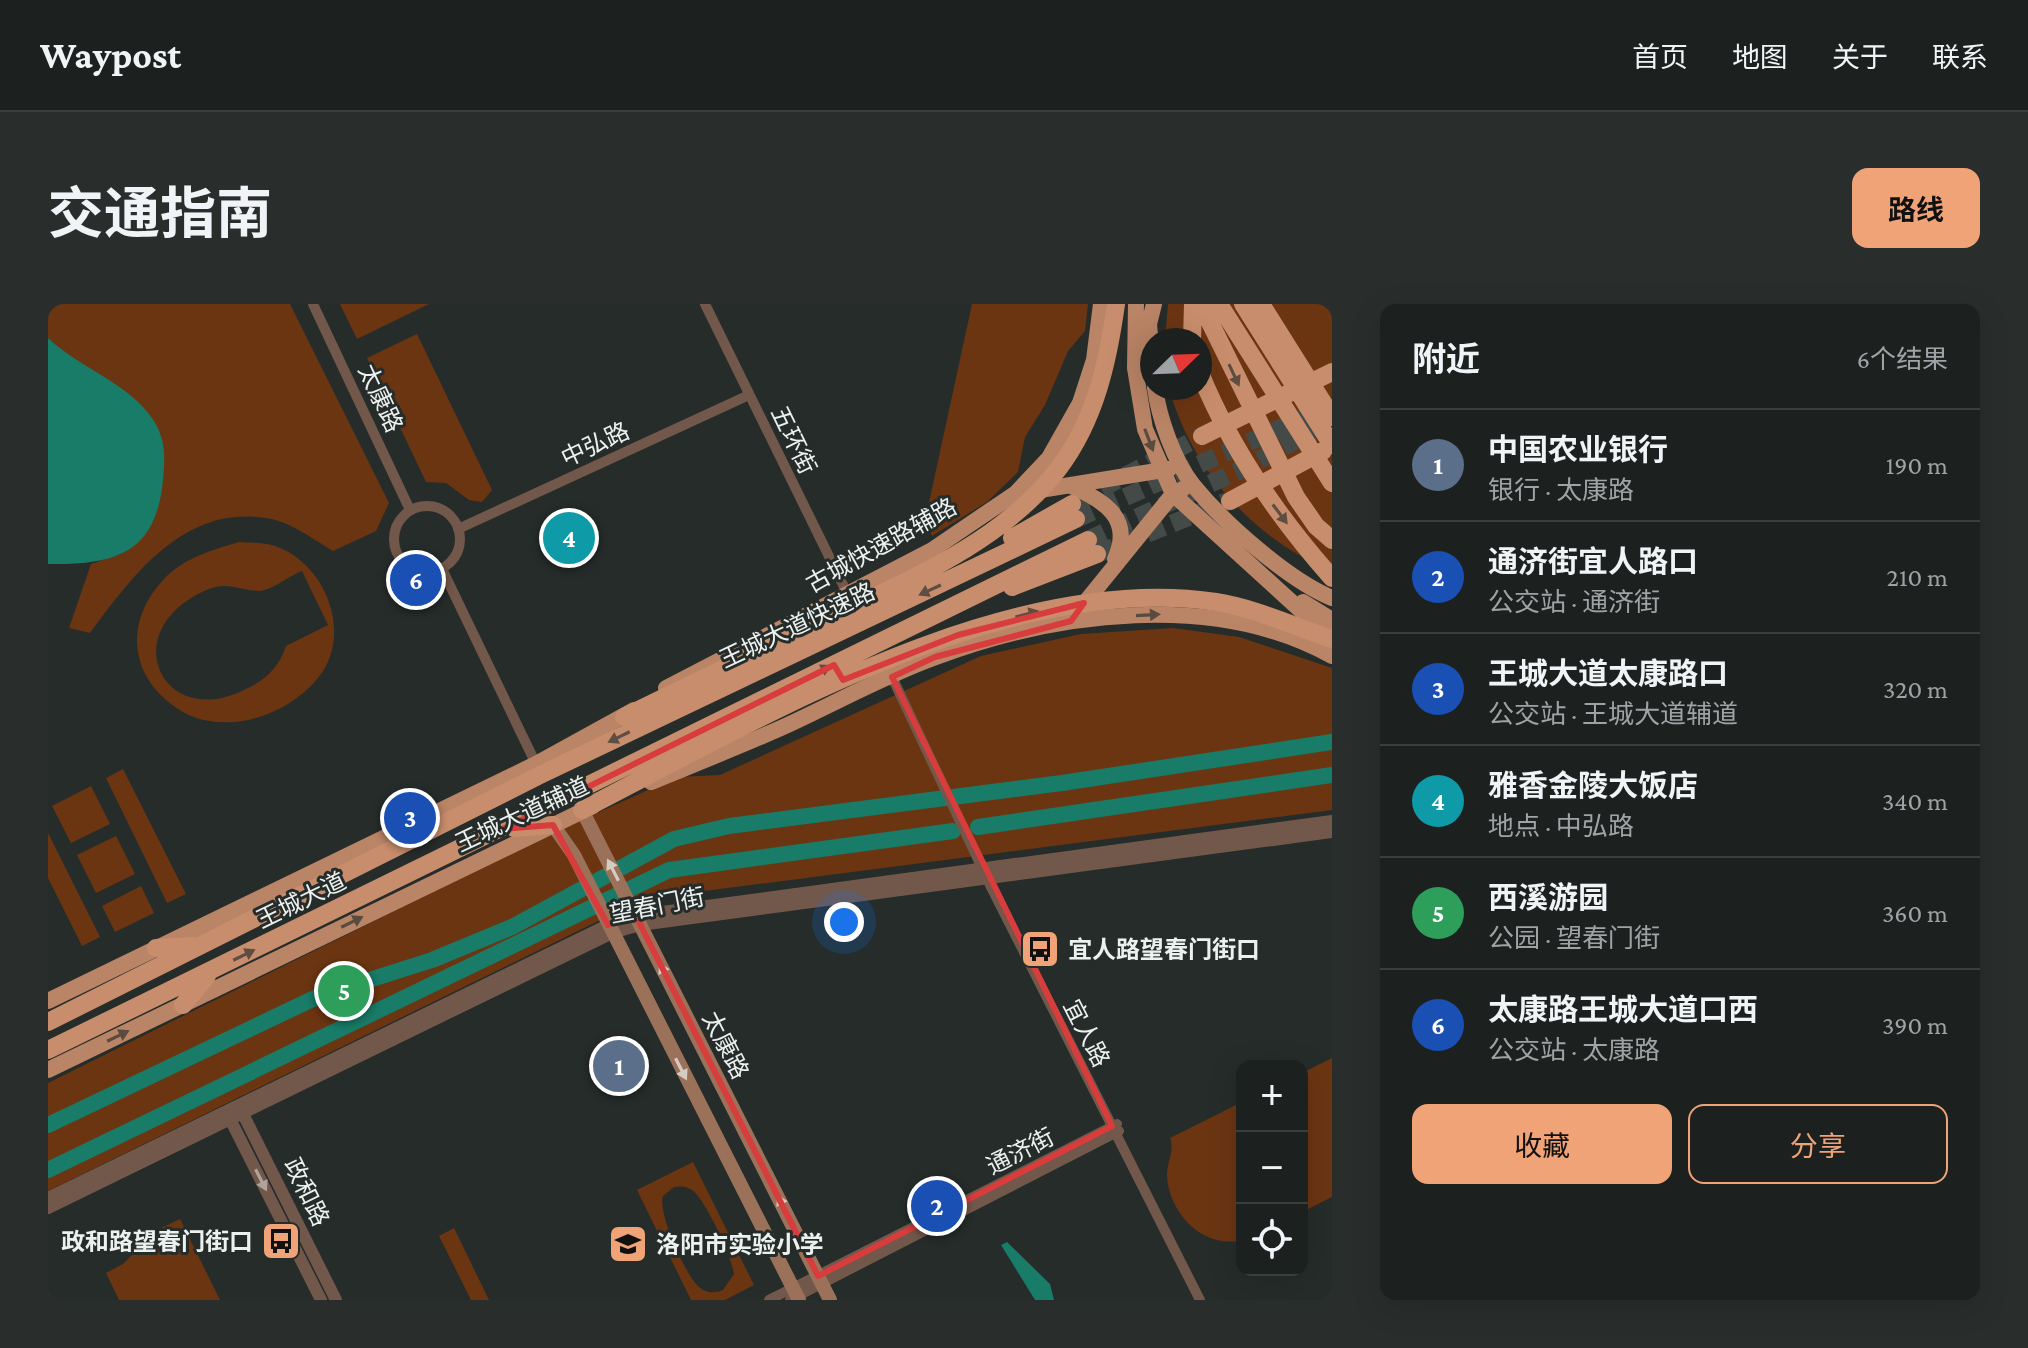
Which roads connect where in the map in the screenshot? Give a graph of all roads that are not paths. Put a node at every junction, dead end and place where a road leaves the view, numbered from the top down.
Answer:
1 (313, 304) edge
2 (705, 304) edge
3 (1101, 304) edge
4 (1116, 304) edge
5 (1154, 304) edge
6 (1193, 304) edge
7 (1201, 304) edge
8 (1219, 304) edge
9 (1243, 304) edge
10 (1261, 304) edge
11 (1278, 304) edge
12 (1136, 305) edge
13 (1149, 328) edge
14 (1192, 328) edge
15 (1097, 337) junction
16 (1287, 344) junction
17 (1332, 372) edge
18 (749, 395) junction
19 (1159, 400) edge
20 (1211, 400) edge
21 (1332, 417) edge
22 (1202, 436) tunnel mouth
23 (1332, 446) edge
24 (1181, 465) junction
25 (1162, 472) junction
26 (1332, 483) edge
27 (1192, 485) junction
28 (1016, 493) junction
29 (1173, 494) junction
30 (1230, 501) tunnel mouth
31 (1072, 503) junction
32 (410, 510) junction
33 (1316, 526) junction
34 (458, 529) junction
35 (1332, 540) edge
36 (1092, 547) tunnel mouth
37 (1332, 552) edge
38 (1111, 568) junction
39 (442, 569) junction
40 (1261, 575) junction
41 (1332, 578) edge
42 (1332, 598) edge
43 (847, 601) junction
44 (1332, 620) edge
45 (1071, 621) junction
46 (1332, 639) edge
47 (1332, 656) edge
48 (763, 668) junction
49 (892, 677) junction
50 (777, 693) junction
51 (624, 717) junction
52 (690, 755) junction
53 (538, 770) junction
54 (579, 802) junction
55 (1332, 821) edge
56 (553, 825) junction
57 (503, 829) junction
58 (1332, 832) edge
59 (989, 877) junction
60 (638, 921) junction
61 (610, 929) junction
62 (200, 946) junction
63 (156, 948) junction
64 (211, 971) junction
65 (48, 1001) edge
66 (183, 1005) junction
67 (48, 1022) edge
68 (48, 1050) edge
69 (48, 1070) edge
70 (234, 1112) junction
71 (1116, 1128) junction
72 (48, 1198) edge
73 (48, 1208) edge
74 (820, 1280) junction
75 (795, 1296) edge
76 (321, 1300) edge
77 (336, 1300) edge
78 (769, 1300) edge
79 (830, 1300) edge
80 (1200, 1300) edge
81 (1206, 1300) edge

1 - 32 street, 太康路
2 - 18 street, 五环街
3 - 15 main road, 古城快速路辅路
4 - 43 highway
5 - 13 main road
6 - 14 highway
7 -> 33 highway
8 - 26 highway
9 - 23 highway
10 - 16 highway
11 - 16 highway
12 - 15 main road
12 -> 25 main road
15 - 28 main road, 古城快速路辅路
16 - 21 highway
17 - 22 highway
18 - 34 street, 中弘路
18 - 43 street, 五环街
19 - 24 main road
20 -> 41 highway
23 - 30 highway
24 - 25 main road
24 - 27 main road
25 - 29 main road
25 - 31 main road
27 - 29 main road
27 - 42 main road
28 - 31 main road
28 - 43 main road, 古城快速路辅路
29 - 38 main road
29 - 40 main road
31 - 38 main road
31 -> 48 highway, 王城大道快速路
32 - 34 street
32 - 39 street
33 - 35 highway
33 - 37 main road
34 - 39 street
50 -> 36 highway, 王城大道快速路
38 - 45 main road
39 - 53 street
40 - 44 main road
40 - 46 main road
43 - 51 highway
45 -> 47 main road
45 - 49 main road
52 -> 46 highway
48 - 51 highway
48 -> 53 highway, 王城大道快速路
49 - 54 main road, 王城大道辅道
49 - 59 street, 宜人路
50 - 52 highway
50 - 54 highway, 王城大道快速路
51 - 53 main road, 王城大道辅道
52 - 54 highway
53 - 62 highway, 王城大道
53 - 63 main road, 王城大道辅道
54 - 56 main road, 王城大道辅道
54 - 57 highway, 王城大道
60 -> 54 main road, 太康路
55 - 59 street, 望春门街
56 - 57 highway
56 - 61 main road
66 -> 56 main road, 王城大道辅道
64 -> 57 highway, 王城大道
58 - 59 street, 望春门街
59 - 60 street, 望春门街
59 - 71 street, 宜人路
60 - 61 street, 望春门街
74 -> 60 main road, 太康路
61 - 70 street, 望春门街
61 -> 75 main road
62 - 63 highway
62 - 67 highway, 王城大道
63 - 65 main road, 王城大道辅道
64 - 66 highway
64 - 68 highway, 王城大道
69 -> 66 main road, 王城大道辅道
70 - 72 street, 望春门街
70 - 73 street, 望春门街
70 -> 76 street, 政和路
70 - 77 street, 政和路
71 - 74 street, 通济街
71 - 80 street, 宜人路
71 - 81 street, 宜人路
74 - 75 street, 通济街
74 - 79 main road, 太康路
75 - 78 street, 通济街

